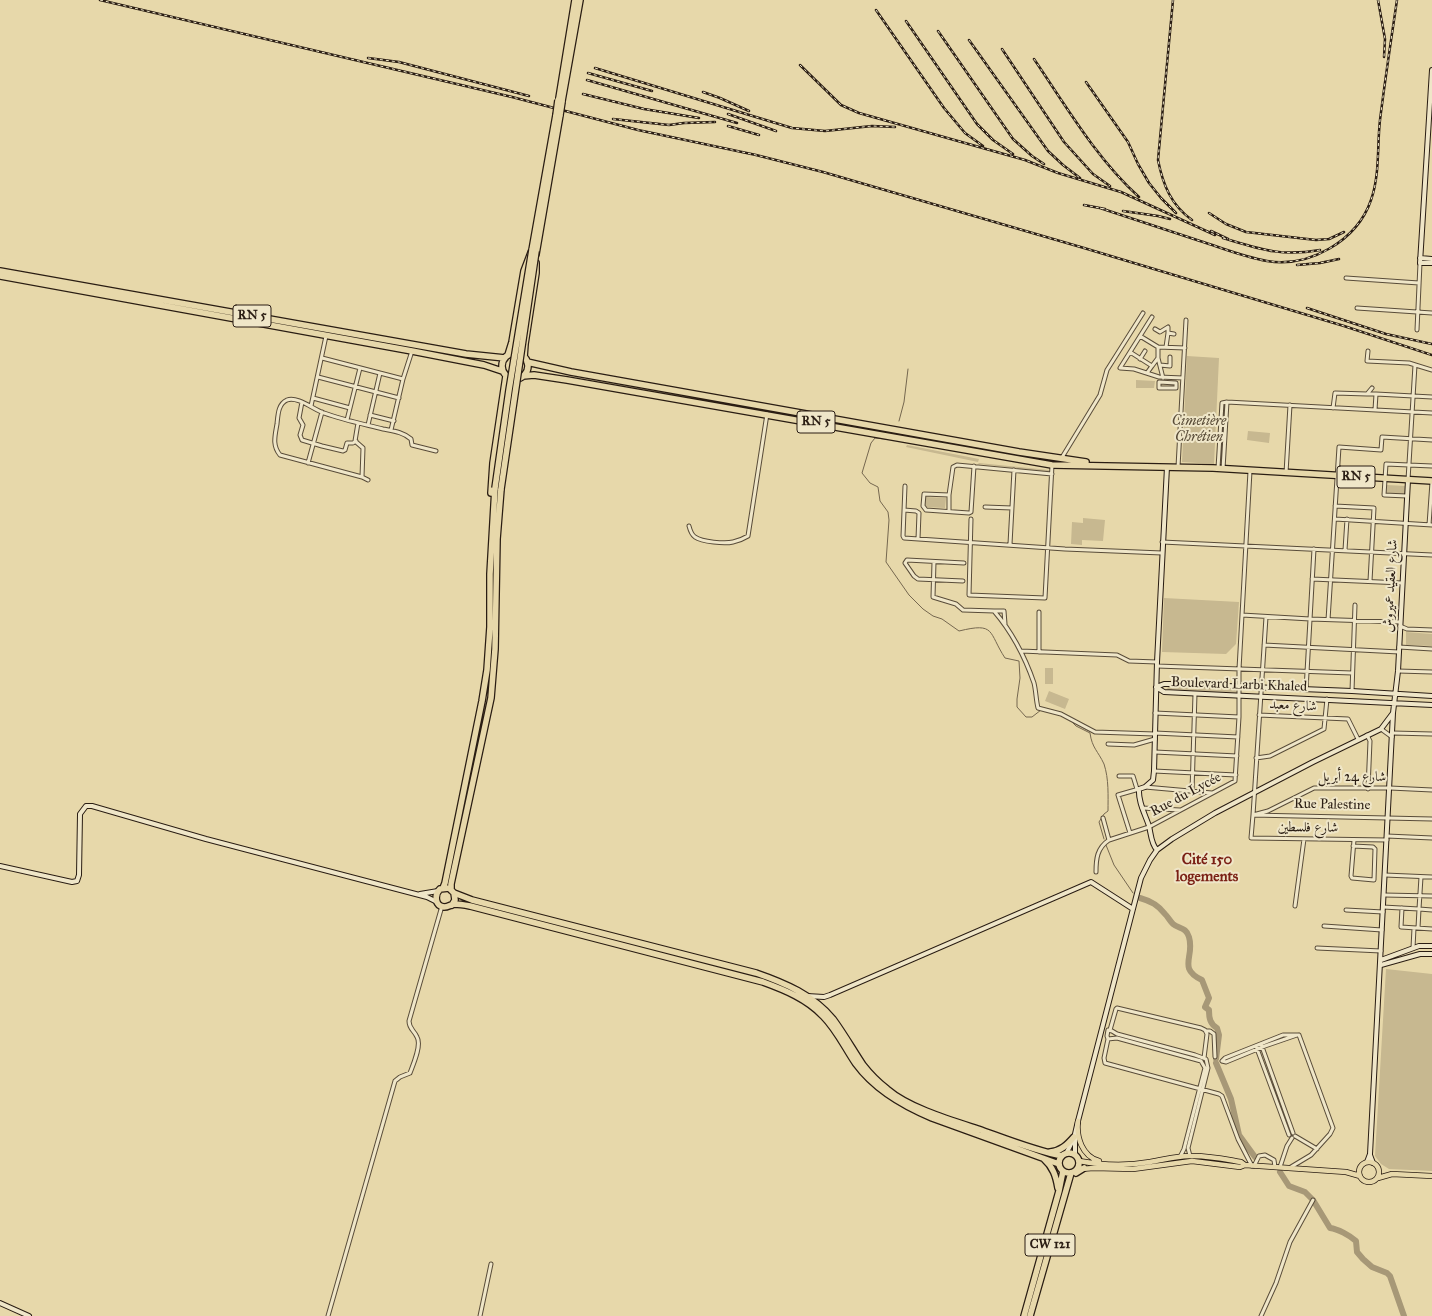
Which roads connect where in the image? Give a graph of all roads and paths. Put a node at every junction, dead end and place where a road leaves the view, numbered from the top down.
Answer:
1 (575, 0) edge
2 (580, 0) edge
3 (1432, 70) edge
4 (560, 100) junction
5 (534, 251) junction
6 (1432, 259) edge
7 (1420, 260) junction
8 (1432, 263) edge
9 (0, 271) edge
10 (0, 276) edge
11 (1346, 278) dead end
12 (1419, 283) junction
13 (1356, 308) dead end
14 (1417, 312) junction
15 (1143, 313) dead end
16 (1432, 313) edge
17 (1152, 316) dead end
18 (1186, 320) dead end
19 (1156, 329) dead end
20 (1417, 330) dead end
21 (1168, 333) junction
22 (1174, 334) dead end
23 (326, 336) junction
24 (1140, 336) junction
25 (1158, 347) junction
26 (1166, 347) junction
27 (1185, 348) junction
28 (1145, 351) dead end
29 (1368, 351) dead end
30 (412, 352) junction
31 (1130, 352) junction
32 (506, 356) junction
33 (1170, 357) dead end
34 (322, 358) junction
35 (1158, 358) junction
36 (1140, 359) junction
37 (526, 360) junction
38 (1160, 365) junction
39 (1415, 365) junction
40 (1152, 366) junction
41 (360, 368) junction
42 (1432, 370) edge
43 (502, 371) junction
44 (380, 373) junction
45 (1147, 373) junction
46 (506, 376) junction
47 (318, 377) junction
48 (522, 377) junction
49 (1165, 378) junction
50 (1183, 378) junction
51 (404, 379) junction
52 (1167, 382) junction
53 (355, 387) junction
54 (1167, 388) junction
55 (1372, 388) dead end
56 (375, 392) junction
57 (1367, 394) junction
58 (1376, 394) junction
59 (1413, 396) junction
60 (1432, 397) edge
61 (314, 398) junction
62 (399, 398) junction
63 (302, 402) junction
64 (1227, 402) junction
65 (1290, 405) junction
66 (311, 406) junction
67 (350, 408) junction
68 (1333, 408) junction
69 (1375, 410) junction
70 (322, 412) junction
71 (1412, 412) junction
72 (1432, 413) edge
73 (767, 414) junction
74 (370, 415) junction
75 (347, 420) junction
76 (394, 421) junction
77 (358, 423) junction
78 (368, 425) junction
79 (392, 430) junction
80 (1411, 438) junction
81 (1432, 440) edge
82 (356, 441) junction
83 (314, 444) junction
84 (436, 451) dead end
85 (1019, 452) junction
86 (1017, 459) junction
87 (1060, 461) junction
88 (308, 463) junction
89 (1052, 465) junction
90 (1409, 465) junction
91 (974, 466) junction
92 (1432, 466) edge
93 (1167, 467) junction
94 (1178, 467) junction
95 (1221, 469) junction
96 (1014, 470) junction
97 (1250, 471) junction
98 (1286, 473) junction
99 (1052, 474) junction
100 (1337, 476) junction
101 (362, 477) junction
102 (1385, 478) junction
103 (368, 480) dead end
104 (1408, 480) junction
105 (1432, 481) edge
106 (905, 486) dead end
107 (949, 495) junction
108 (1407, 496) junction
109 (1336, 506) junction
110 (985, 507) dead end
111 (1012, 508) junction
112 (904, 510) junction
113 (949, 512) junction
114 (971, 519) dead end
115 (1335, 519) junction
116 (1347, 519) junction
117 (1374, 521) junction
118 (1406, 523) junction
119 (495, 525) junction
120 (1431, 525) edge
121 (689, 526) dead end
122 (918, 539) junction
123 (971, 542) junction
124 (1162, 542) junction
125 (1010, 544) junction
126 (1246, 545) junction
127 (1048, 547) junction
128 (1314, 548) junction
129 (1333, 549) junction
130 (1345, 550) junction
131 (1372, 552) junction
132 (1162, 553) junction
133 (1404, 554) junction
134 (1432, 555) edge
135 (934, 562) junction
136 (964, 562) dead end
137 (1312, 579) junction
138 (933, 580) junction
139 (1331, 580) junction
140 (963, 581) dead end
141 (1370, 581) junction
142 (1402, 583) junction
143 (1355, 605) dead end
144 (994, 611) junction
145 (1039, 612) dead end
146 (1242, 615) junction
147 (1266, 617) junction
148 (1310, 619) junction
149 (1328, 620) junction
150 (1354, 621) junction
151 (1005, 624) junction
152 (1400, 624) junction
153 (1432, 630) edge
154 (1264, 645) junction
155 (1308, 647) junction
156 (1353, 649) junction
157 (1432, 649) edge
158 (1399, 650) junction
159 (1021, 651) junction
160 (1039, 652) junction
161 (1157, 664) junction
162 (1239, 669) junction
163 (1262, 670) junction
164 (1398, 671) junction
165 (1307, 672) junction
166 (1432, 672) edge
167 (1352, 673) junction
168 (1156, 687) junction
169 (1240, 687) junction
170 (1261, 688) junction
171 (1306, 690) junction
172 (1352, 691) junction
173 (1396, 693) junction
174 (1195, 694) junction
175 (1239, 696) junction
176 (1432, 696) edge
177 (1260, 697) junction
178 (1327, 699) junction
179 (1395, 703) junction
180 (1432, 704) edge
181 (1155, 713) junction
182 (1393, 713) junction
183 (1194, 715) junction
184 (1259, 715) junction
185 (1239, 717) junction
186 (1326, 719) junction
187 (1381, 729) junction
188 (1393, 733) junction
189 (1432, 734) edge
190 (1155, 735) junction
191 (1194, 735) junction
192 (1367, 735) junction
193 (1238, 738) junction
194 (1393, 738) junction
195 (1358, 739) junction
196 (1108, 744) dead end
197 (1154, 752) junction
198 (1193, 754) junction
199 (1237, 756) junction
200 (1256, 758) junction
201 (1154, 771) junction
202 (1192, 772) junction
203 (1236, 775) junction
204 (1119, 776) dead end
205 (1144, 787) junction
206 (1368, 788) junction
207 (1390, 788) junction
208 (1138, 789) junction
209 (1432, 790) edge
210 (1192, 791) junction
211 (1213, 793) junction
212 (1254, 794) junction
213 (1142, 808) junction
214 (1181, 810) junction
215 (1253, 814) junction
216 (1388, 817) junction
217 (1103, 818) dead end
218 (1432, 819) edge
219 (1149, 827) junction
220 (1130, 833) junction
221 (1387, 838) junction
222 (1432, 838) edge
223 (1304, 839) junction
224 (1109, 840) junction
225 (1354, 840) junction
226 (1353, 846) junction
227 (1157, 850) junction
228 (0, 866) edge
229 (1096, 872) dead end
230 (1385, 875) junction
231 (1421, 877) junction
232 (1432, 877) edge
233 (440, 890) junction
234 (453, 891) junction
235 (416, 894) junction
236 (1384, 895) junction
237 (1420, 896) junction
238 (1432, 896) edge
239 (437, 902) junction
240 (452, 905) junction
241 (442, 906) junction
242 (1295, 906) dead end
243 (1402, 908) junction
244 (1133, 909) junction
245 (1419, 909) junction
246 (1346, 910) dead end
247 (1383, 910) junction
248 (1432, 910) edge
249 (1324, 926) dead end
250 (1416, 928) junction
251 (1432, 929) edge
252 (1382, 930) junction
253 (1432, 946) edge
254 (1317, 948) dead end
255 (1413, 948) junction
256 (1381, 951) junction
257 (1432, 954) edge
258 (1381, 960) junction
259 (1381, 965) junction
260 (807, 996) junction
261 (1110, 1030) junction
262 (1206, 1031) junction
263 (1108, 1039) junction
264 (1261, 1046) junction
265 (1257, 1047) junction
266 (1215, 1057) dead end
267 (1204, 1058) junction
268 (1205, 1062) junction
269 (1201, 1090) junction
270 (1078, 1121) junction
271 (1075, 1136) junction
272 (1293, 1136) junction
273 (1317, 1149) junction
274 (1043, 1154) junction
275 (1370, 1154) junction
276 (1064, 1155) junction
277 (1190, 1156) junction
278 (1180, 1157) junction
279 (1077, 1158) junction
280 (1366, 1162) junction
281 (1104, 1163) junction
282 (1373, 1163) junction
283 (1059, 1164) junction
284 (1245, 1166) junction
285 (1253, 1166) junction
286 (1278, 1167) junction
287 (1084, 1168) junction
288 (1290, 1168) junction
289 (1360, 1168) junction
290 (1378, 1168) junction
291 (1077, 1169) junction
292 (1063, 1171) junction
293 (1346, 1172) junction
294 (1071, 1173) junction
295 (1392, 1174) junction
296 (1360, 1176) junction
297 (1432, 1176) edge
298 (1378, 1178) junction
299 (1068, 1183) junction
300 (1059, 1192) junction
301 (1313, 1200) dead end
302 (491, 1264) dead end
303 (0, 1303) edge
304 (29, 1316) edge
305 (328, 1316) edge
306 (480, 1316) edge
307 (1024, 1316) edge
308 (1030, 1316) edge
309 (1262, 1316) edge

1 - 4 highway
2 - 4 highway
3 - 7 main road
4 - 5 highway, bridge
5 - 32 highway
5 - 37 highway
5 - 119 highway, bridge
6 - 7 main road
7 - 8 main road
7 - 12 street
9 - 32 highway, RN 5
10 - 23 highway, RN 5
11 - 12 street
12 - 14 street
13 - 14 street
14 - 16 street
14 - 20 street
15 - 87 street
17 - 24 street
18 - 27 street
19 - 21 street
21 - 22 street
21 - 26 street
23 - 30 highway, RN 5
23 - 34 street
24 - 25 street
24 - 31 street
25 - 26 street
25 - 35 street
26 - 27 street
27 - 50 street
28 - 36 street
29 - 39 street
30 - 43 highway, RN 5
30 - 51 street
31 - 36 street
31 - 45 street
32 - 37 highway
32 - 43 highway
33 - 38 street
34 - 41 street
34 - 47 street
35 - 38 street
35 - 40 street
36 - 40 street
37 - 48 highway
37 - 85 highway, RN 5
38 - 49 street
39 - 42 street
39 - 59 street
40 - 45 street
41 - 44 street
41 - 53 street
43 - 46 highway
44 - 51 street
44 - 56 street
45 - 49 street
46 - 48 highway
46 - 119 highway
47 - 53 street
47 - 61 street
48 - 73 highway, RN 5
48 - 119 highway
49 - 50 street
49 - 52 street
50 - 94 street
51 - 62 street
52 - 54 street
52 - 54 street
52 - 54 street
53 - 56 street
53 - 67 street
55 - 57 street
56 - 62 street
56 - 74 street
57 - 58 street
57 - 68 street
58 - 59 street
58 - 69 street
59 - 60 street
59 - 71 street
61 - 66 street
61 - 67 street
62 - 76 street
63 - 66 street
63 - 83 street
63 - 88 street
64 - 65 street
64 - 95 street
64 - 95 street
65 - 68 street
65 - 98 street
66 - 70 street
67 - 75 street
68 - 69 street
69 - 71 street
70 - 75 street
70 - 83 street
71 - 72 street
71 - 80 street
73 - 86 highway, RN 5
73 - 121 street
74 - 76 street
74 - 78 street
75 - 77 street
76 - 79 street
77 - 78 street
77 - 82 street
78 - 79 street
79 - 84 street
80 - 81 street
80 - 90 street
80 - 100 street
82 - 83 street
82 - 101 street
83 - 88 street
85 - 86 highway
85 - 87 highway, RN 5
86 - 89 highway, RN 5
87 - 89 highway, RN 5
87 - 93 highway, RN 5
88 - 101 street
89 - 99 street
90 - 92 street
90 - 102 street
90 - 104 street
91 - 96 street
91 - 107 street
91 - 113 street
93 - 94 highway, RN 5
93 - 124 main road
94 - 95 highway, RN 5
95 - 97 highway, RN 5
96 - 99 street
96 - 111 street
97 - 98 highway, RN 5
97 - 126 street, Rue du Lycée
98 - 100 highway, RN 5
99 - 127 street
100 - 102 highway, RN 5
100 - 109 street
101 - 103 street
102 - 104 highway, RN 5
102 - 108 street
104 - 105 highway, RN 5
104 - 108 main road, شارع العقيد عميروش
105 - 120 street
106 - 112 street
107 - 113 street
107 - 113 street
108 - 118 main road, شارع العقيد عميروش
109 - 115 street
109 - 117 street
110 - 111 street
111 - 125 street
112 - 122 street
112 - 122 street
114 - 123 street
115 - 116 street
115 - 129 street
116 - 117 street
116 - 130 street
117 - 118 street
117 - 131 street
118 - 120 street
118 - 133 main road, شارع العقيد عميروش
119 - 233 highway
119 - 234 highway
122 - 123 street
123 - 125 street
123 - 127 street
124 - 126 street
124 - 132 main road
125 - 127 street
126 - 128 street
126 - 146 street, Rue du Lycée
127 - 132 street
128 - 129 street
128 - 137 street
129 - 130 street
129 - 139 street
130 - 131 street
131 - 133 street
131 - 141 street
132 - 161 main road
133 - 134 street
133 - 142 main road, شارع العقيد عميروش
135 - 136 street
135 - 138 street
135 - 138 street
137 - 139 street
137 - 148 street
138 - 140 street
138 - 144 street
139 - 141 street
139 - 149 street
141 - 142 street
142 - 152 main road, شارع العقيد عميروش
143 - 150 street
144 - 151 street
144 - 151 street
145 - 160 street
146 - 147 street
146 - 162 street, Rue du Lycée
147 - 148 street
147 - 154 street
148 - 149 street
148 - 155 street
149 - 150 street
150 - 152 street
150 - 156 street
151 - 159 street
152 - 153 street
152 - 158 main road, شارع العقيد عميروش
154 - 155 street
154 - 163 street
155 - 156 street
155 - 165 street
156 - 158 street
156 - 167 street
157 - 158 street
158 - 164 main road, شارع العقيد عميروش
159 - 160 street
159 - 190 street
160 - 161 street
161 - 162 street
161 - 168 main road
162 - 163 street
162 - 169 street, Rue du Lycée
163 - 165 street
163 - 170 street
164 - 166 street
164 - 173 main road, شارع العقيد عميروش
165 - 167 street
165 - 171 street
167 - 172 street
168 - 169 main road, Boulevard Larbi Khaled
168 - 174 main road, Boulevard Larbi Khaled
168 - 181 main road
169 - 170 main road, Boulevard Larbi Khaled
169 - 175 street, Rue du Lycée
170 - 171 main road, Boulevard Larbi Khaled
170 - 177 street
171 - 172 main road, Boulevard Larbi Khaled
172 - 173 main road, Boulevard Larbi Khaled
173 - 176 main road, Boulevard Larbi Khaled
173 - 179 main road, شارع العقيد عميروش
174 - 175 main road, Boulevard Larbi Khaled
174 - 183 street
175 - 177 main road, Boulevard Larbi Khaled
175 - 185 street, Rue du Lycée
177 - 178 main road, Boulevard Larbi Khaled
177 - 184 street
178 - 179 main road, Boulevard Larbi Khaled
178 - 186 street
179 - 180 main road, Boulevard Larbi Khaled
179 - 182 main road, شارع العقيد عميروش
181 - 183 street
181 - 190 main road
182 - 187 main road
182 - 188 main road
183 - 185 street
183 - 191 street
184 - 186 street, شارع معبد
184 - 200 street
185 - 193 street, Rue du Lycée
186 - 195 street, شارع معبد
186 - 200 street
187 - 192 main road
187 - 194 street
188 - 189 street
188 - 194 main road
190 - 191 street
190 - 196 street
190 - 197 main road
191 - 193 street
191 - 198 street
192 - 195 main road
192 - 206 street
193 - 199 street, Rue du Lycée
194 - 207 main road
195 - 212 main road
197 - 198 street
197 - 201 main road
198 - 199 street
198 - 202 street
199 - 203 street, Rue du Lycée
200 - 212 street
201 - 202 street
201 - 205 main road
202 - 203 street
202 - 210 street
203 - 211 street, Rue du Lycée
204 - 208 street
205 - 208 main road
205 - 210 street
206 - 207 street, شارع 24 أبريل
206 - 215 street, شارع 24 أبريل
207 - 209 street, شارع 24 أبريل
207 - 216 main road
208 - 213 main road
208 - 220 street
210 - 211 street
211 - 214 street, Rue du Lycée
212 - 215 street
212 - 227 main road
213 - 214 street
213 - 219 main road
214 - 219 street, Rue du Lycée
215 - 216 street, Rue Palestine
215 - 223 street, شارع فلسطين
216 - 218 street, Rue Palestine
216 - 221 main road
217 - 224 street
219 - 220 street, Rue du Lycée
219 - 227 main road
220 - 224 street, Rue du Lycée
221 - 222 street, شارع فلسطين
221 - 225 street, شارع فلسطين
221 - 230 main road
223 - 225 street, شارع فلسطين
223 - 242 street
224 - 229 street, Rue du Lycée
225 - 226 street
226 - 226 street
227 - 244 main road
228 - 235 main road
230 - 231 street
230 - 236 main road
231 - 232 street
231 - 237 street
233 - 234 highway
233 - 235 main road
233 - 239 highway
234 - 240 highway
234 - 260 highway
235 - 239 main road
236 - 237 street
236 - 247 main road
237 - 238 street
237 - 245 street
239 - 241 highway
240 - 241 highway
240 - 274 highway
241 - 305 street
243 - 245 street
243 - 247 street
243 - 250 street
244 - 260 main road
244 - 270 main road
245 - 248 street
245 - 250 street
246 - 247 street
247 - 252 main road
249 - 252 street
250 - 251 street
250 - 255 street
252 - 256 main road
253 - 255 main road
254 - 256 street
255 - 258 main road
256 - 258 main road
257 - 259 main road
258 - 259 main road
259 - 275 main road
260 - 274 highway
261 - 262 street
261 - 263 street
261 - 267 street
262 - 266 street
262 - 267 street
263 - 268 street
263 - 269 street
264 - 265 street
264 - 272 street
264 - 273 street
265 - 265 street
265 - 272 street
267 - 268 street
268 - 269 street
269 - 277 street
269 - 278 street
269 - 285 street
270 - 271 main road
270 - 281 main road
271 - 274 highway
271 - 276 main road
271 - 279 main road
272 - 273 street
272 - 286 street
273 - 288 street
274 - 276 highway
274 - 283 highway
274 - 300 highway
275 - 280 main road
275 - 282 main road
276 - 279 highway
276 - 283 highway
277 - 278 main road
277 - 284 main road
278 - 281 main road
279 - 281 main road
279 - 291 highway
280 - 282 main road
280 - 289 main road
282 - 290 main road
283 - 292 highway
284 - 285 main road
284 - 287 main road
285 - 286 main road
285 - 286 street
286 - 288 main road
287 - 291 main road
287 - 299 highway
288 - 293 main road
289 - 293 main road
289 - 296 main road
290 - 295 main road
290 - 298 main road
291 - 294 highway
292 - 294 highway
292 - 300 highway
293 - 296 main road
294 - 299 highway, CW 121
295 - 297 main road
295 - 298 main road
296 - 298 main road
299 - 308 highway, CW 121
300 - 307 highway
301 - 309 street
302 - 306 street
303 - 304 main road

